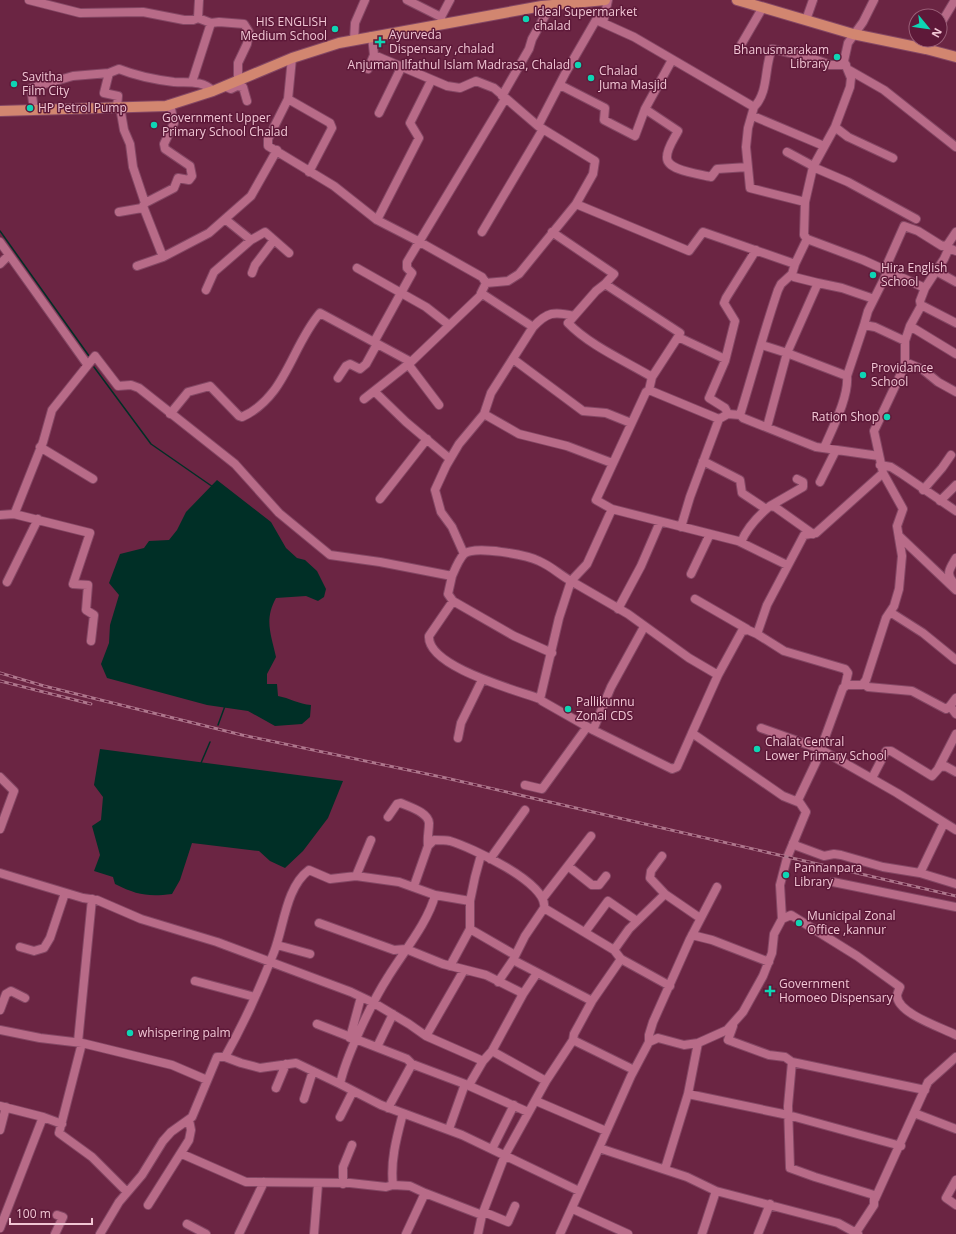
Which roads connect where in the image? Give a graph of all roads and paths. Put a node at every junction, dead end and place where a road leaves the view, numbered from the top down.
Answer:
1 (29, 0) edge
2 (199, 0) edge
3 (365, 0) edge
4 (407, 0) edge
5 (450, 0) edge
6 (607, 0) edge
7 (813, 0) edge
8 (874, 0) edge
9 (955, 0) edge
10 (743, 1) edge
11 (551, 3) edge
12 (763, 7) junction
13 (948, 12) edge
14 (198, 18) junction
15 (442, 20) junction
16 (806, 20) junction
17 (211, 23) junction
18 (603, 23) junction
19 (853, 34) junction
20 (372, 36) junction
21 (354, 40) junction
22 (908, 41) edge
23 (937, 48) edge
24 (738, 50) dead end
25 (374, 55) junction
26 (956, 57) edge
27 (292, 58) junction
28 (672, 60) junction
29 (402, 66) junction
30 (847, 68) junction
31 (368, 69) dead end
32 (109, 73) junction
33 (238, 79) junction
34 (432, 80) junction
35 (192, 82) junction
36 (560, 85) junction
37 (224, 86) junction
38 (213, 91) junction
39 (504, 97) junction
40 (288, 99) junction
41 (247, 101) dead end
42 (170, 104) junction
43 (118, 107) junction
44 (754, 107) junction
45 (645, 109) junction
46 (34, 110) junction
47 (0, 111) edge
48 (379, 113) dead end
49 (752, 116) junction
50 (836, 127) junction
51 (540, 128) junction
52 (824, 146) junction
53 (956, 147) edge
54 (277, 150) junction
55 (787, 152) dead end
56 (893, 158) dead end
57 (748, 167) junction
58 (813, 167) junction
59 (309, 172) junction
60 (805, 202) junction
61 (576, 204) junction
62 (144, 206) junction
63 (118, 212) dead end
64 (225, 219) junction
65 (916, 219) dead end
66 (377, 220) junction
67 (482, 232) dead end
68 (552, 232) junction
69 (956, 232) edge
70 (807, 239) junction
71 (251, 240) junction
72 (274, 240) junction
73 (418, 241) junction
74 (0, 242) edge
75 (951, 248) edge
76 (756, 250) junction
77 (289, 253) dead end
78 (9, 255) junction
79 (164, 257) junction
80 (0, 264) edge
81 (795, 264) junction
82 (137, 266) dead end
83 (357, 268) dead end
84 (887, 270) junction
85 (936, 271) junction
86 (252, 273) dead end
87 (792, 274) junction
88 (956, 282) edge
89 (486, 283) junction
90 (818, 283) junction
91 (606, 284) junction
92 (925, 288) junction
93 (206, 290) dead end
94 (401, 293) junction
95 (480, 293) junction
96 (874, 299) junction
97 (921, 305) junction
98 (574, 316) junction
99 (956, 323) edge
100 (449, 325) junction
101 (864, 325) junction
102 (910, 326) junction
103 (533, 327) junction
104 (678, 337) junction
105 (906, 341) junction
106 (376, 343) junction
107 (762, 345) junction
108 (787, 353) junction
109 (956, 354) edge
110 (513, 359) junction
111 (725, 359) junction
112 (905, 362) junction
113 (410, 363) junction
114 (87, 364) junction
115 (847, 376) junction
116 (652, 377) junction
117 (338, 378) dead end
118 (955, 388) edge
119 (649, 390) junction
120 (374, 391) junction
121 (364, 399) dead end
122 (440, 405) dead end
123 (170, 414) junction
124 (484, 414) junction
125 (728, 414) junction
126 (740, 415) junction
127 (719, 419) junction
128 (631, 423) junction
129 (767, 427) junction
130 (427, 440) junction
131 (40, 447) junction
132 (824, 448) junction
133 (836, 450) junction
134 (951, 456) dead end
135 (450, 459) junction
136 (880, 460) junction
137 (703, 461) junction
138 (612, 463) junction
139 (883, 473) junction
140 (93, 479) dead end
141 (797, 479) dead end
142 (820, 482) dead end
143 (956, 485) edge
144 (923, 490) junction
145 (380, 499) dead end
146 (940, 501) junction
147 (768, 508) junction
148 (612, 510) junction
149 (956, 511) edge
150 (14, 514) junction
151 (0, 515) edge
152 (38, 519) junction
153 (660, 522) junction
154 (681, 527) junction
155 (710, 534) junction
156 (813, 534) junction
157 (899, 536) junction
158 (741, 542) junction
159 (464, 554) junction
160 (956, 558) edge
161 (787, 566) junction
162 (691, 574) dead end
163 (452, 576) junction
164 (571, 581) junction
165 (7, 582) dead end
166 (956, 586) edge
167 (956, 590) edge
168 (695, 599) dead end
169 (453, 601) junction
170 (618, 608) junction
171 (890, 612) junction
172 (644, 627) junction
173 (747, 629) junction
174 (756, 634) junction
175 (91, 641) dead end
176 (552, 653) junction
177 (956, 660) edge
178 (718, 675) junction
179 (482, 680) junction
180 (864, 684) junction
181 (845, 686) junction
182 (956, 698) edge
183 (540, 699) junction
184 (950, 706) junction
185 (956, 714) edge
186 (590, 728) junction
187 (761, 728) dead end
188 (692, 733) junction
189 (956, 734) edge
190 (458, 738) dead end
191 (820, 749) junction
192 (937, 770) junction
193 (956, 772) edge
194 (0, 776) edge
195 (872, 778) junction
196 (525, 786) dead end
197 (798, 802) junction
198 (525, 810) dead end
199 (388, 817) dead end
200 (944, 823) junction
201 (0, 829) edge
202 (956, 830) edge
203 (591, 836) dead end
204 (371, 840) dead end
205 (793, 843) junction
206 (428, 846) junction
207 (481, 855) junction
208 (662, 856) dead end
209 (490, 859) junction
210 (568, 866) junction
211 (0, 873) edge
212 (920, 873) junction
213 (356, 876) junction
214 (606, 876) dead end
215 (833, 882) dead end
216 (956, 884) edge
217 (414, 886) junction
218 (717, 887) dead end
219 (65, 893) junction
220 (435, 894) junction
221 (665, 894) junction
222 (543, 898) junction
223 (92, 899) junction
224 (470, 901) junction
225 (956, 907) edge
226 (544, 908) junction
227 (700, 918) junction
228 (782, 919) junction
229 (637, 921) junction
230 (319, 923) dead end
231 (470, 929) junction
232 (585, 932) junction
233 (692, 935) junction
234 (277, 945) junction
235 (20, 947) dead end
236 (406, 949) junction
237 (614, 950) junction
238 (310, 954) dead end
239 (514, 958) junction
240 (621, 959) junction
241 (270, 962) junction
242 (769, 962) junction
243 (450, 966) junction
244 (464, 970) junction
245 (537, 973) junction
246 (195, 981) dead end
247 (498, 982) junction
248 (670, 986) junction
249 (523, 994) junction
250 (255, 997) junction
251 (361, 997) junction
252 (25, 998) dead end
253 (592, 1001) junction
254 (374, 1003) junction
255 (0, 1010) edge
256 (393, 1014) junction
257 (736, 1019) junction
258 (318, 1024) dead end
259 (0, 1030) edge
260 (956, 1035) edge
261 (426, 1036) junction
262 (353, 1039) junction
263 (573, 1040) junction
264 (649, 1042) junction
265 (80, 1043) junction
266 (698, 1043) junction
267 (377, 1048) junction
268 (492, 1051) junction
269 (225, 1057) junction
270 (956, 1057) edge
271 (483, 1061) junction
272 (792, 1062) junction
273 (286, 1064) junction
274 (412, 1064) junction
275 (634, 1070) junction
276 (313, 1071) junction
277 (207, 1080) junction
278 (546, 1081) junction
279 (340, 1084) junction
280 (467, 1085) junction
281 (276, 1088) dead end
282 (925, 1090) junction
283 (353, 1091) junction
284 (688, 1094) junction
285 (304, 1099) dead end
286 (536, 1102) junction
287 (514, 1105) junction
288 (3, 1106) edge
289 (388, 1108) junction
290 (528, 1112) junction
291 (404, 1113) junction
292 (914, 1113) junction
293 (788, 1115) junction
294 (42, 1117) junction
295 (340, 1117) dead end
296 (189, 1120) junction
297 (62, 1124) junction
298 (449, 1129) junction
299 (956, 1129) edge
300 (0, 1130) edge
301 (606, 1131) junction
302 (352, 1145) dead end
303 (900, 1146) junction
304 (599, 1148) junction
305 (492, 1149) junction
306 (182, 1154) junction
307 (505, 1155) junction
308 (665, 1169) junction
309 (956, 1180) edge
310 (264, 1182) junction
311 (318, 1184) junction
312 (343, 1184) junction
313 (393, 1185) junction
314 (579, 1191) junction
315 (716, 1191) junction
316 (127, 1192) junction
317 (425, 1193) junction
318 (875, 1200) junction
319 (770, 1204) junction
320 (956, 1204) edge
321 (148, 1206) dead end
322 (515, 1206) dead end
323 (572, 1209) junction
324 (483, 1213) junction
325 (57, 1215) dead end
326 (2, 1217) edge
327 (187, 1224) dead end
328 (0, 1228) edge
329 (55, 1234) edge
330 (100, 1234) edge
331 (206, 1234) edge
332 (239, 1234) edge
333 (314, 1234) edge
334 (406, 1234) edge
335 (478, 1234) edge
336 (560, 1234) edge
337 (628, 1234) edge
338 (702, 1234) edge
339 (758, 1234) edge
340 (856, 1234) edge

1 - 14 street
2 - 14 street
3 - 21 street
4 - 15 street
5 - 15 street
6 - 11 main road
6 - 18 street
7 - 16 street
8 - 19 street
9 - 13 street
10 - 12 main road
11 - 15 main road
11 - 39 street
12 - 16 main road
12 - 24 street
14 - 17 street
15 - 20 main road
16 - 19 main road
17 - 33 street
17 - 35 street
18 - 28 street
18 - 36 street
19 - 22 main road
19 - 30 street
20 - 21 main road
20 - 25 street
21 - 27 main road
23 - 26 main road
25 - 29 street
25 - 31 street
27 - 33 main road
27 - 40 street
28 - 44 street
28 - 45 street
29 - 34 street
29 - 48 street
30 - 44 street
30 - 50 street
30 - 53 street
32 - 35 street
32 - 43 street
32 - 46 street
33 - 37 main road
34 - 39 street
34 - 66 street
35 - 38 street
36 - 45 street
36 - 51 street
37 - 38 main road
37 - 41 street
38 - 42 main road
39 - 51 street
39 - 73 street
40 - 54 street
40 - 59 street
42 - 43 main road
42 - 62 street
43 - 46 main road
43 - 62 street
44 - 49 street
45 - 57 street
46 - 47 main road
49 - 52 street
49 - 57 street
50 - 52 street
50 - 56 street
51 - 61 street
51 - 67 street
52 - 58 street
54 - 59 street
54 - 64 street
55 - 58 street
57 - 60 street
58 - 60 street
58 - 65 street
59 - 66 street
60 - 70 street
61 - 68 street
61 - 76 street
62 - 63 street
62 - 79 street
64 - 71 street
64 - 79 street
66 - 73 street
68 - 89 street
68 - 91 street
69 - 75 street
70 - 81 street
70 - 84 street
71 - 72 street
71 - 93 street
72 - 77 street
72 - 86 street
73 - 89 street
73 - 94 street
74 - 78 street
75 - 84 street
75 - 85 street
76 - 81 street
76 - 111 street
78 - 80 street
78 - 114 street
79 - 82 street
81 - 87 street
83 - 94 street
84 - 92 street
84 - 96 street
85 - 88 street
85 - 92 street
87 - 90 street
87 - 107 street
89 - 95 street
90 - 96 street
90 - 108 street
91 - 98 street
91 - 104 street
92 - 97 street
94 - 100 street
94 - 106 street
95 - 100 street
95 - 103 street
96 - 101 street
97 - 99 street
97 - 102 street
98 - 103 street
98 - 116 street
100 - 113 street
101 - 105 street
101 - 115 street
102 - 105 street
102 - 109 street
103 - 110 street
104 - 111 street
104 - 116 street
105 - 112 street
106 - 113 street
106 - 117 street
106 - 123 street
107 - 108 street
107 - 126 street
108 - 115 street
108 - 129 street
110 - 124 street
110 - 128 street
111 - 125 street
112 - 118 street
112 - 136 street
113 - 120 street
113 - 122 street
114 - 123 street
114 - 131 street
115 - 132 street
116 - 119 street
119 - 127 street
119 - 128 street
120 - 121 street
120 - 130 street
123 - 163 street
124 - 135 street
124 - 138 street
125 - 126 street
125 - 127 street
126 - 129 street
127 - 137 street
128 - 138 street
129 - 132 street
130 - 135 street
130 - 145 street
131 - 140 street
131 - 150 street
132 - 133 street
133 - 136 street
133 - 142 street
134 - 144 street
135 - 159 street
136 - 139 street
136 - 144 street
137 - 147 street
137 - 154 street
138 - 148 street
139 - 156 street
139 - 157 street
141 - 147 street
143 - 146 street
144 - 146 street
146 - 149 street
147 - 156 street
147 - 158 street
148 - 153 street
148 - 164 street
150 - 151 street
150 - 152 street
152 - 165 street
152 - 175 street
153 - 154 street
153 - 170 street
154 - 155 street
155 - 158 street
155 - 162 street
156 - 161 street
157 - 167 street
157 - 171 street
158 - 161 street
159 - 163 street
159 - 164 street
160 - 166 street
161 - 174 street
163 - 169 street
164 - 170 street
164 - 176 street
168 - 173 street
169 - 176 street
169 - 179 street
170 - 172 street
171 - 177 street
171 - 180 street
172 - 178 street
172 - 186 street
173 - 174 street
173 - 178 street
174 - 181 street
176 - 183 street
178 - 188 street
179 - 183 street
179 - 190 street
180 - 181 street
180 - 184 street
181 - 191 street
182 - 184 street
183 - 186 street
184 - 185 street
186 - 188 street
186 - 196 street
187 - 191 street
188 - 197 street
189 - 192 street
191 - 195 street
191 - 197 street
192 - 193 street
192 - 195 street
194 - 201 street
195 - 200 street
197 - 205 street
198 - 209 street
199 - 206 street
200 - 202 street
200 - 212 street
203 - 210 street
204 - 213 street
205 - 212 street
205 - 228 street
206 - 207 street
206 - 217 street
207 - 209 street
207 - 224 street
208 - 221 street
209 - 222 street
210 - 214 street
210 - 222 street
211 - 219 street
212 - 216 street
213 - 217 street
213 - 234 street
215 - 225 street
217 - 220 street
218 - 227 street
219 - 223 street
219 - 235 street
220 - 224 street
220 - 236 street
221 - 227 street
221 - 229 street
222 - 226 street
223 - 241 street
223 - 265 street
224 - 231 street
226 - 232 street
226 - 239 street
227 - 233 street
228 - 242 street
228 - 260 street
229 - 232 street
229 - 237 street
230 - 236 street
231 - 239 street
231 - 243 street
232 - 237 street
233 - 242 street
233 - 248 street
234 - 238 street
234 - 241 street
236 - 243 street
236 - 254 street
237 - 240 street
239 - 245 street
239 - 247 street
240 - 248 street
240 - 253 street
241 - 250 street
241 - 251 street
242 - 257 street
243 - 244 street
244 - 247 street
244 - 261 street
245 - 249 street
245 - 253 street
246 - 250 street
247 - 249 street
248 - 264 street
249 - 268 street
250 - 269 street
251 - 254 street
251 - 262 street
252 - 255 street
253 - 263 street
254 - 256 street
254 - 262 street
256 - 261 street
256 - 267 street
257 - 266 street
257 - 272 street
258 - 262 street
259 - 265 street
261 - 271 street
262 - 267 street
262 - 279 street
263 - 275 street
263 - 278 street
264 - 266 street
264 - 275 street
265 - 277 street
265 - 297 street
266 - 284 street
267 - 274 street
268 - 271 street
268 - 278 street
269 - 273 street
269 - 277 street
270 - 282 street
271 - 280 street
272 - 282 street
272 - 293 street
273 - 276 street
273 - 281 street
274 - 280 street
274 - 289 street
275 - 301 street
276 - 279 street
276 - 285 street
277 - 296 street
278 - 286 street
279 - 283 street
280 - 287 street
280 - 298 street
282 - 292 street
283 - 289 street
283 - 295 street
284 - 293 street
284 - 308 street
286 - 290 street
286 - 301 street
287 - 290 street
287 - 305 street
288 - 294 street
288 - 300 street
289 - 291 street
290 - 307 street
291 - 298 street
291 - 313 street
292 - 299 street
292 - 303 street
293 - 303 street
293 - 318 street
294 - 297 street
294 - 326 street
296 - 306 street
296 - 316 street
297 - 316 street
298 - 305 street
301 - 304 street
302 - 312 street
303 - 318 street
304 - 308 street
304 - 314 street
305 - 307 street
306 - 310 street
306 - 321 street
307 - 314 street
307 - 324 street
308 - 315 street
309 - 320 street
310 - 311 street
310 - 332 street
311 - 312 street
311 - 333 street
312 - 313 street
313 - 317 street
314 - 323 street
315 - 319 street
315 - 338 street
316 - 330 street
317 - 324 street
317 - 334 street
318 - 340 street
319 - 339 street
319 - 340 street
322 - 324 street
323 - 336 street
323 - 337 street
324 - 335 street
325 - 329 street
326 - 328 street
327 - 331 street

